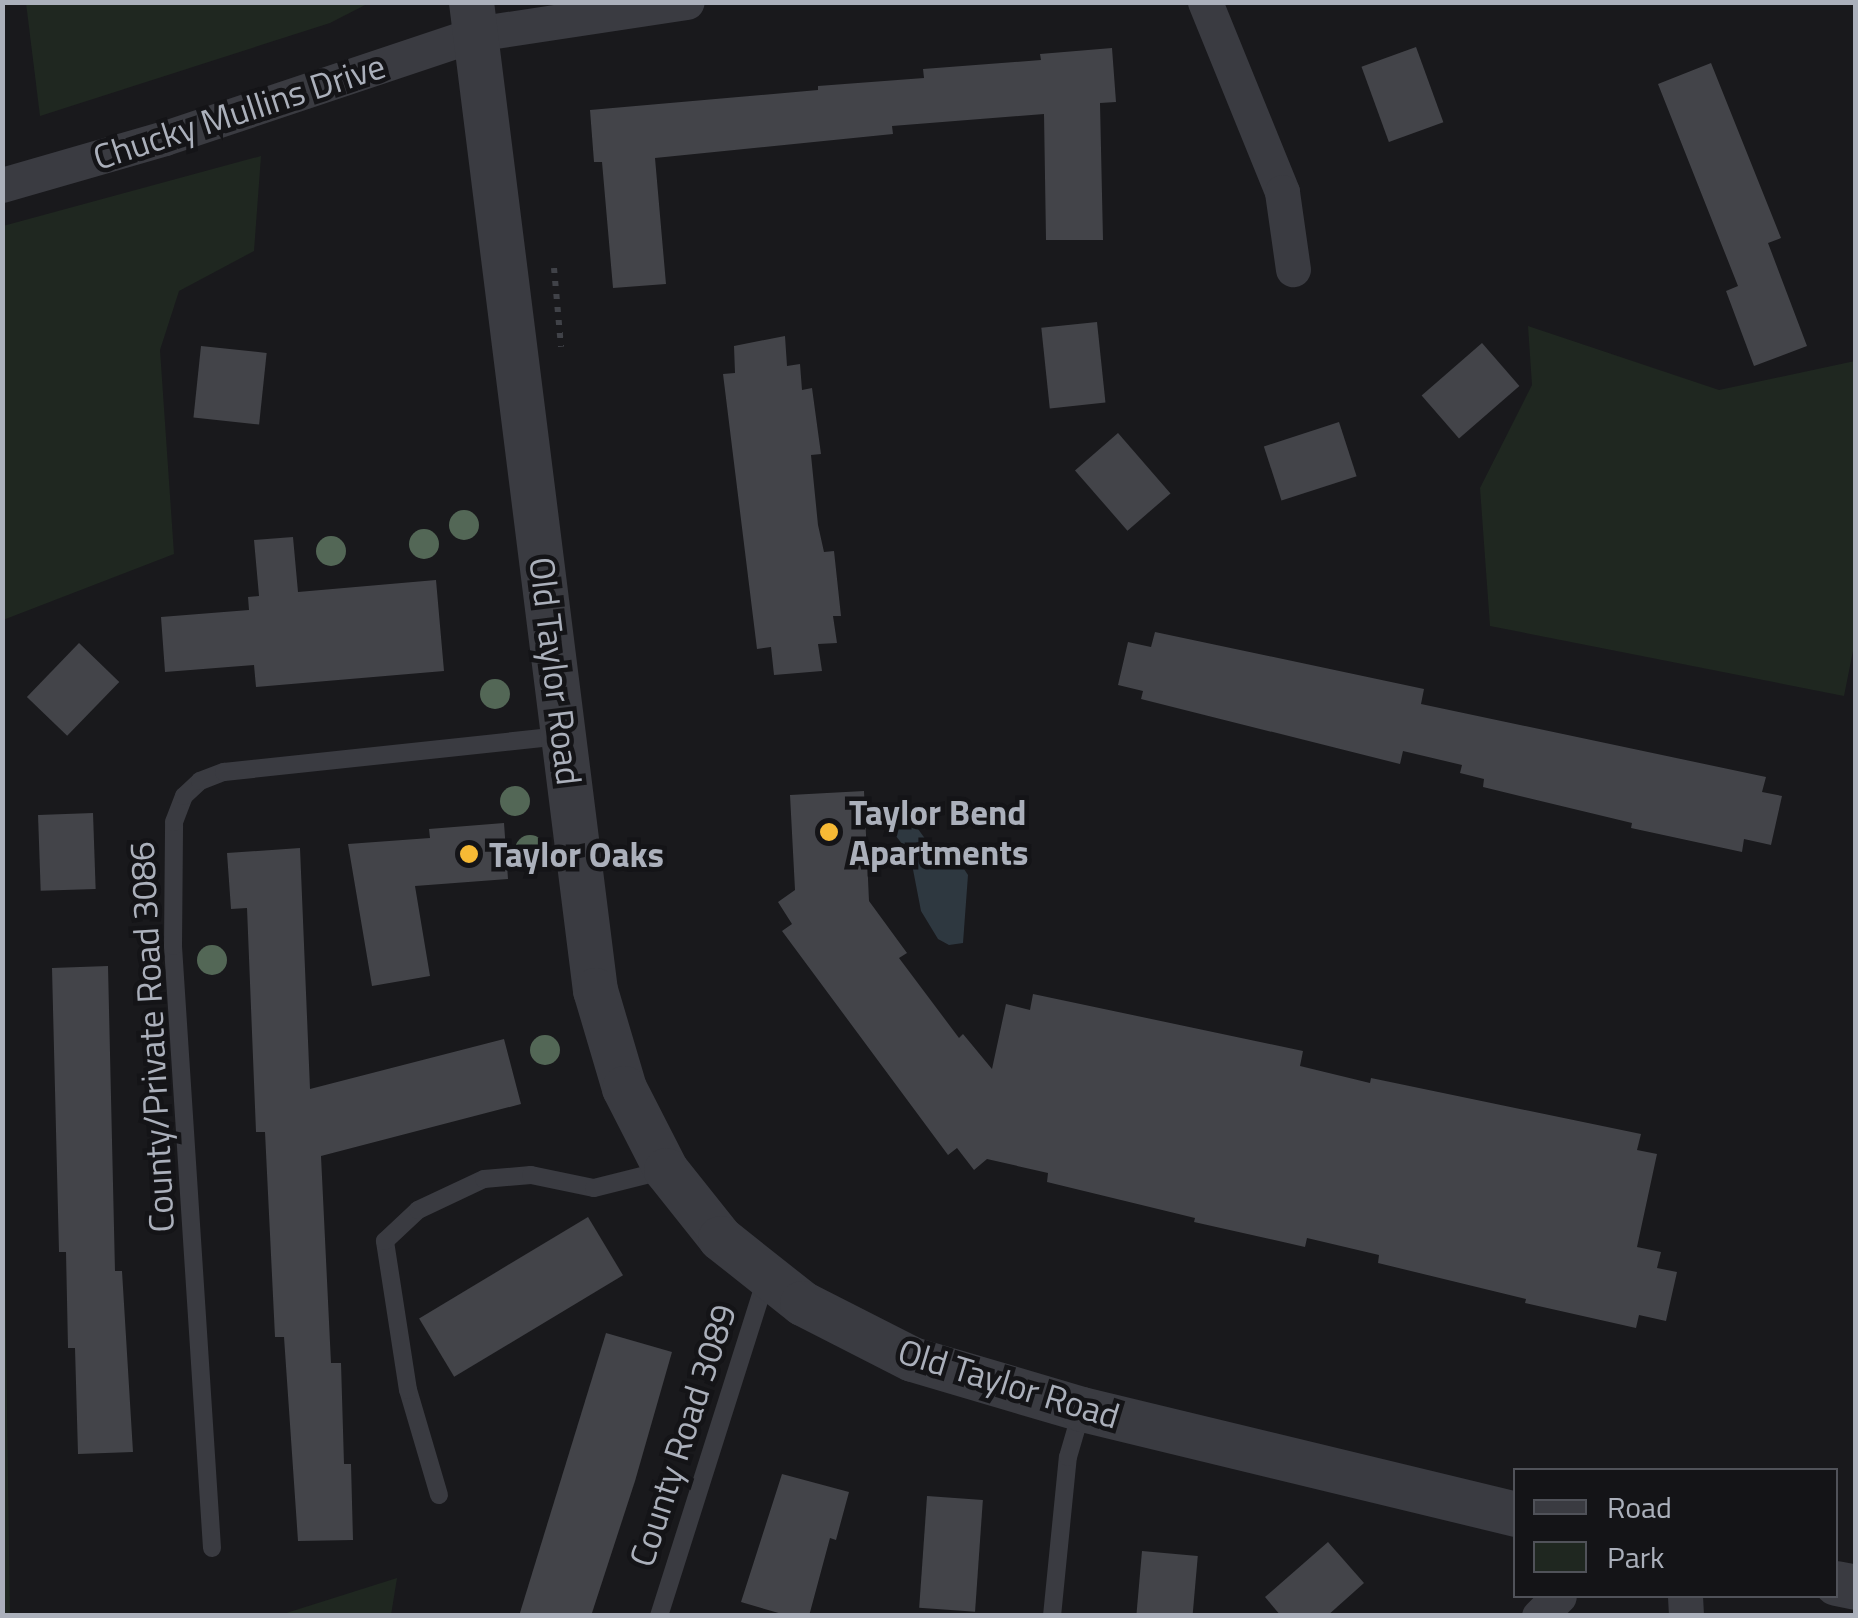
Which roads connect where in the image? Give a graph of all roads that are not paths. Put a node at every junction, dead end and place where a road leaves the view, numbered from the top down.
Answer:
1 (688, 2) edge
2 (1205, 2) edge
3 (473, 18) edge
4 (2, 186) edge
5 (1293, 269) dead end
6 (565, 736) junction
7 (666, 1170) junction
8 (767, 1275) junction
9 (1082, 1409) junction
10 (439, 1495) dead end
11 (1513, 1513) edge
12 (212, 1548) dead end
13 (1558, 1598) edge
14 (659, 1616) edge
15 (1052, 1616) edge
16 (1539, 1616) edge

1 - 3 street, Chucky Mullins Drive
2 - 5 street
3 - 4 street, Chucky Mullins Drive
3 - 6 street, Old Taylor Road
6 - 7 street, Old Taylor Road
6 - 12 lane, County/Private Road 3086
7 - 8 street, Old Taylor Road
7 - 10 lane
8 - 9 street, Old Taylor Road
8 - 14 lane, County Road 3089
9 - 11 street, Old Taylor Road
9 - 15 lane
13 - 16 street

